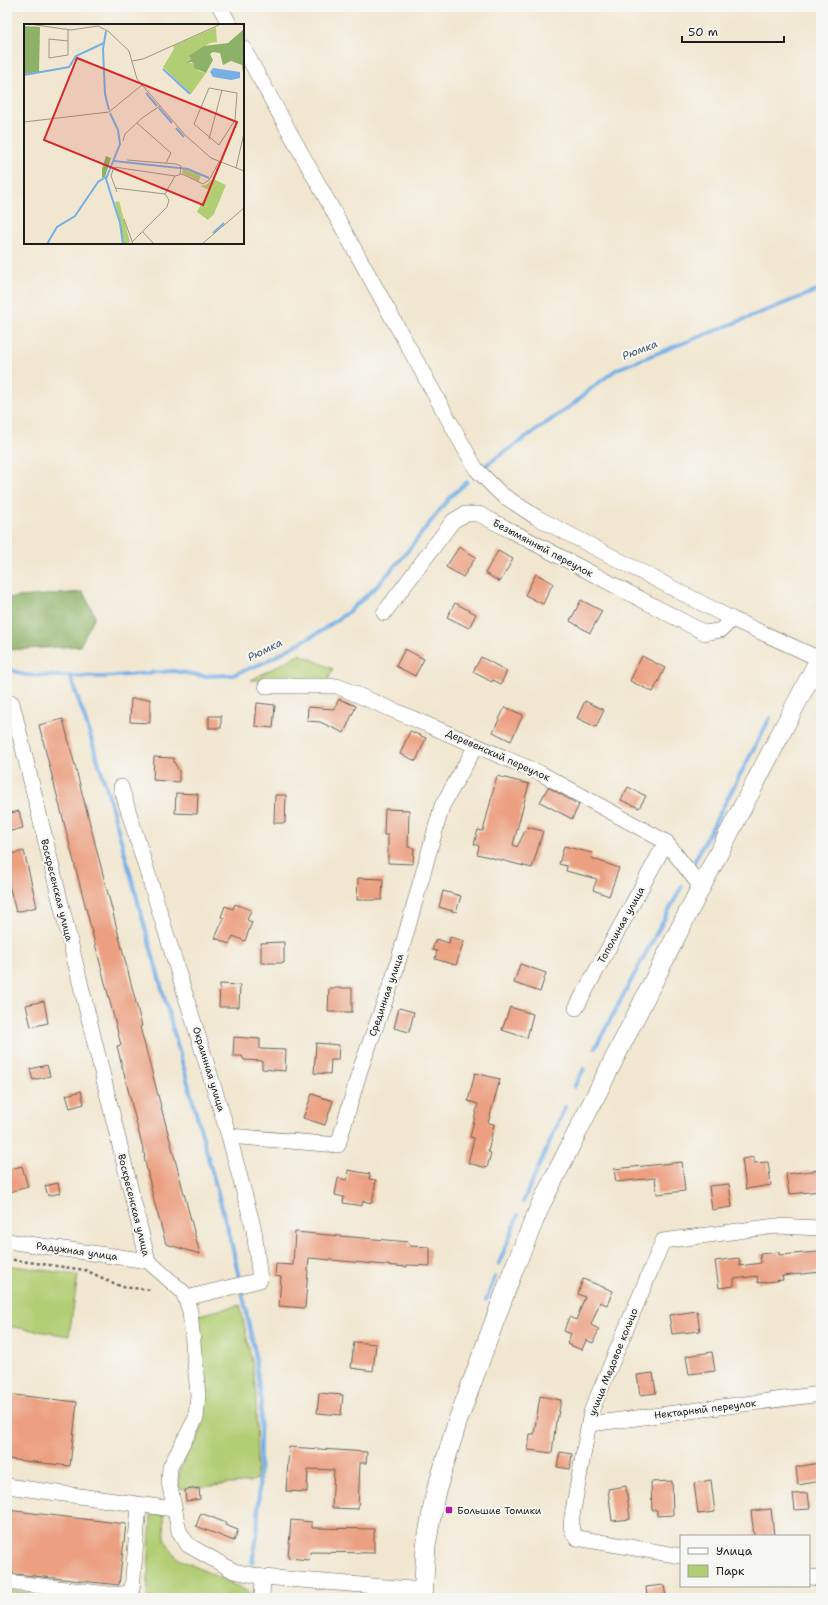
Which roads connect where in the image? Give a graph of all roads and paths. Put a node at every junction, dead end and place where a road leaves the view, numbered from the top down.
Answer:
1 (220, 7) edge
2 (229, 24) edge
3 (244, 50) edge
4 (384, 613) dead end
5 (732, 619) junction
6 (820, 658) edge
7 (266, 686) dead end
8 (9, 704) edge
9 (476, 746) junction
10 (121, 787) dead end
11 (666, 842) junction
12 (701, 887) junction
13 (576, 1008) dead end
14 (230, 1136) junction
15 (821, 1228) edge
16 (7, 1240) edge
17 (7, 1259) edge
18 (148, 1262) junction
19 (152, 1290) dead end
20 (186, 1298) junction
21 (821, 1394) edge
22 (590, 1424) junction
23 (7, 1486) edge
24 (139, 1505) junction
25 (173, 1509) junction
26 (680, 1556) edge
27 (264, 1577) junction
28 (810, 1577) edge
29 (821, 1578) edge
30 (7, 1582) edge
31 (423, 1594) edge
32 (262, 1598) edge

1 - 2 street
3 - 5 street
4 - 5 street, Безымянный переулок
5 - 6 street
6 - 12 main road
7 - 9 street, Деревенский переулок
8 - 18 street, Воскресенская улица
9 - 11 street, Деревенский переулок
9 - 14 street, Срединная улица
10 - 14 street, Окраинная улица
11 - 12 street, Деревенский переулок
11 - 13 street, Тополиная улица
12 - 31 main road
14 - 20 street, Окраинная улица
15 - 22 street, улица Медовое кольцо
16 - 18 street, Радужная улица
17 - 19 path
18 - 20 street, Воскресенская улица
20 - 25 street, Воскресенская улица
21 - 22 street, Нектарный переулок
22 - 26 street, улица Медовое кольцо
23 - 24 street
24 - 25 street
24 - 30 street
25 - 27 street, Воскресенская улица
27 - 31 street, Воскресенская улица
27 - 32 street
28 - 29 street

